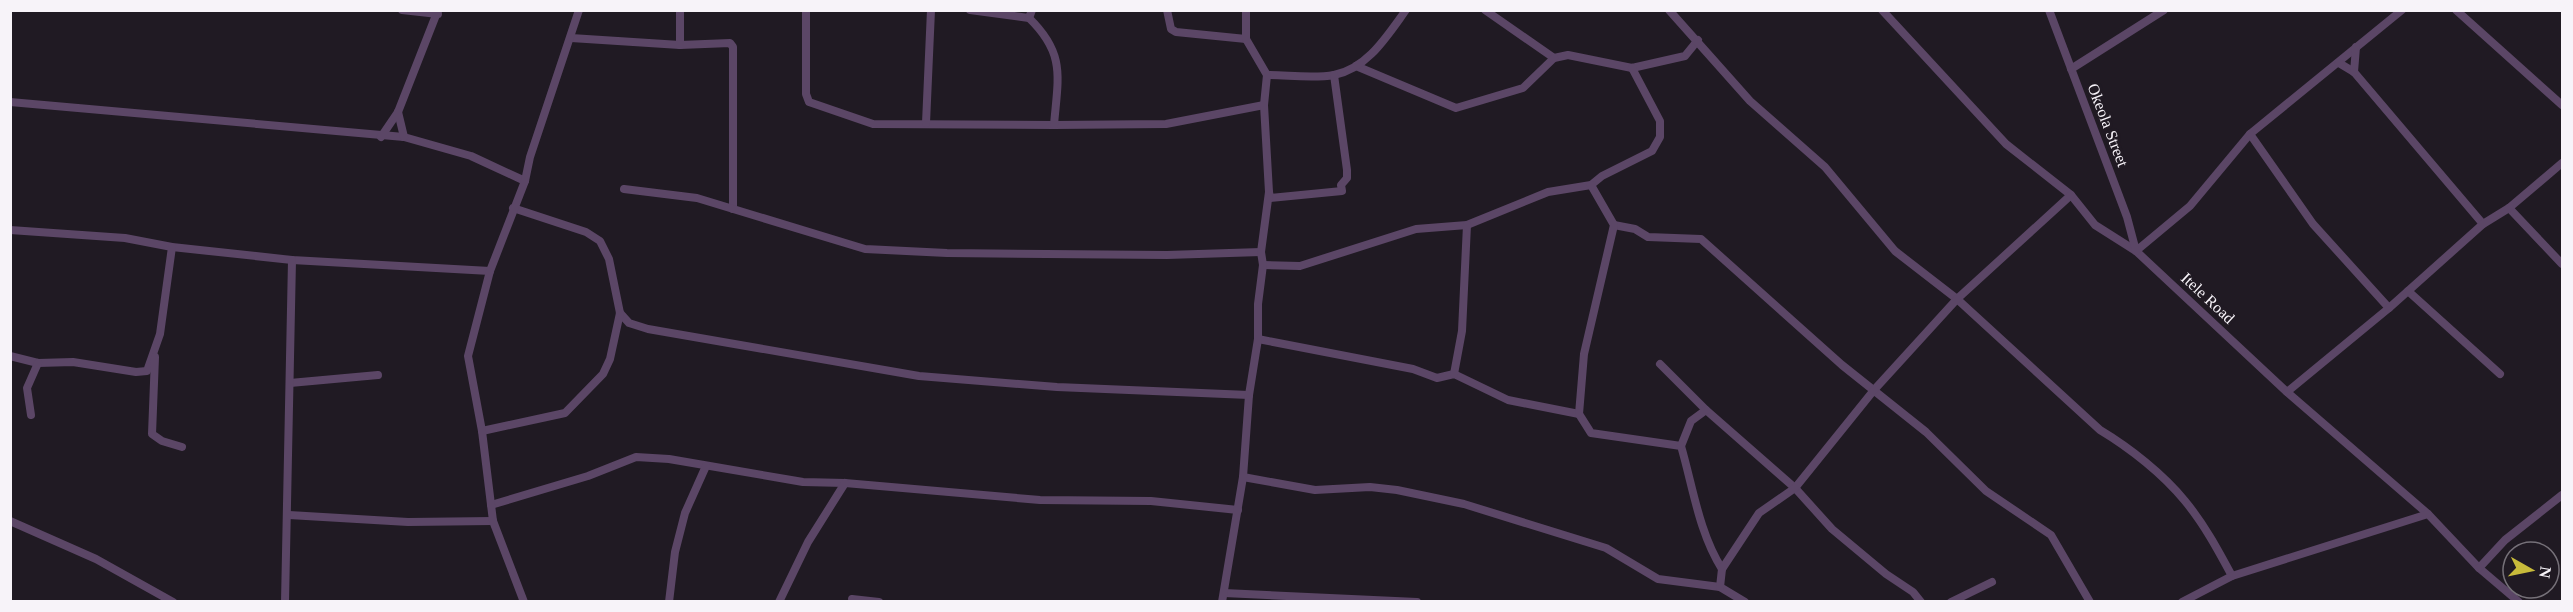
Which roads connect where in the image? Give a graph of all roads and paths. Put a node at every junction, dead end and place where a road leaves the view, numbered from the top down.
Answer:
1 (402, 10) edge
2 (579, 10) edge
3 (680, 10) edge
4 (806, 10) edge
5 (931, 10) edge
6 (970, 10) edge
7 (1167, 10) edge
8 (1246, 10) edge
9 (1406, 10) edge
10 (1485, 10) edge
11 (1669, 10) edge
12 (1882, 10) edge
13 (2049, 10) edge
14 (2164, 10) edge
15 (2402, 10) edge
16 (2456, 10) edge
17 (438, 12) edge
18 (1030, 14) edge
19 (571, 38) junction
20 (1246, 39) junction
21 (1698, 40) junction
22 (680, 45) junction
23 (2356, 47) junction
24 (1554, 58) junction
25 (2338, 63) junction
26 (1356, 66) junction
27 (1632, 68) junction
28 (2071, 69) junction
29 (2354, 72) junction
30 (1267, 75) junction
31 (1334, 75) junction
32 (10, 102) edge
33 (1264, 105) junction
34 (2562, 105) edge
35 (398, 112) junction
36 (926, 123) junction
37 (1054, 125) junction
38 (2250, 134) junction
39 (381, 137) junction
40 (404, 137) junction
41 (2562, 163) edge
42 (525, 181) junction
43 (1591, 185) junction
44 (624, 189) dead end
45 (1269, 192) junction
46 (2071, 195) junction
47 (513, 208) junction
48 (734, 208) junction
49 (2510, 208) junction
50 (2483, 224) junction
51 (1467, 225) junction
52 (1614, 225) junction
53 (10, 230) edge
54 (172, 247) junction
55 (2136, 251) junction
56 (1261, 252) junction
57 (292, 260) junction
58 (2562, 264) edge
59 (1263, 265) junction
60 (490, 271) junction
61 (2408, 291) junction
62 (1957, 299) junction
63 (2389, 308) junction
64 (620, 313) junction
65 (1258, 339) junction
66 (156, 347) junction
67 (10, 356) edge
68 (38, 363) junction
69 (1660, 364) dead end
70 (1454, 374) junction
71 (2500, 374) dead end
72 (378, 375) dead end
73 (290, 383) junction
74 (1874, 390) junction
75 (2287, 392) junction
76 (1249, 395) junction
77 (1706, 410) junction
78 (1579, 414) junction
79 (31, 415) dead end
80 (482, 431) junction
81 (1681, 446) junction
82 (182, 447) dead end
83 (706, 466) junction
84 (1243, 477) junction
85 (845, 483) junction
86 (1795, 488) junction
87 (2562, 495) edge
88 (491, 505) junction
89 (1238, 510) junction
90 (2428, 514) junction
91 (288, 515) junction
92 (10, 521) edge
93 (493, 521) junction
94 (2478, 568) junction
95 (1722, 569) junction
96 (2232, 576) junction
97 (1992, 582) dead end
98 (1720, 587) junction
99 (1223, 597) edge
100 (852, 599) dead end
101 (173, 602) edge
102 (285, 602) edge
103 (524, 602) edge
104 (669, 602) edge
105 (779, 602) edge
106 (879, 602) edge
107 (1418, 602) edge
108 (1744, 602) edge
109 (1921, 602) edge
110 (1950, 602) edge
111 (2090, 602) edge
112 (2182, 602) edge
113 (2519, 602) edge

1 - 17 street
2 - 19 street
3 - 22 street
4 - 36 street
5 - 36 street
6 - 18 street
7 - 20 street
8 - 20 street
9 - 26 street
10 - 24 street
11 - 21 street
12 - 46 street, Itele Road
13 - 28 street, Okeola Street
14 - 28 street
15 - 23 street
16 - 34 street
17 - 35 street
18 - 37 street
19 - 22 street
19 - 42 street
20 - 30 street
21 - 27 street
21 - 62 street
22 - 48 street
23 - 25 street
23 - 29 street
24 - 26 street
24 - 27 street
25 - 29 street
25 - 38 street
26 - 31 street
27 - 43 street
28 - 55 street, Okeola Street
29 - 50 street
30 - 31 street
30 - 33 street
31 - 45 street
32 - 39 street
33 - 37 street
33 - 45 street
35 - 39 street
35 - 40 street
36 - 37 street
38 - 55 street
38 - 63 street
39 - 40 street
40 - 42 street
41 - 49 street
42 - 47 street
43 - 51 street
43 - 52 street
44 - 48 street
45 - 56 street
46 - 55 street, Itele Road
46 - 62 street
47 - 60 street
47 - 64 street
48 - 56 street
49 - 50 street
49 - 58 street
50 - 61 street
51 - 59 street
51 - 70 street
52 - 74 street
52 - 78 street
53 - 54 street
54 - 57 street
54 - 66 street
55 - 75 street, Itele Road
56 - 59 street
57 - 60 street
57 - 73 street
59 - 65 street
60 - 80 street
61 - 63 street
61 - 71 street
62 - 74 street
62 - 96 street
63 - 75 street
64 - 76 street
64 - 80 street
65 - 70 street
65 - 76 street
66 - 68 street
66 - 82 street
67 - 68 street
68 - 79 street
69 - 77 street
70 - 78 street
72 - 73 street
73 - 91 street
74 - 86 street
74 - 111 street
75 - 90 street, Itele Road
76 - 84 street
77 - 81 street
77 - 86 street
78 - 81 street
80 - 88 street
81 - 95 street
83 - 85 street
83 - 88 street
83 - 104 street
84 - 89 street
84 - 98 street
85 - 89 street
85 - 105 street
86 - 95 street
86 - 109 street
87 - 94 street
88 - 93 street
89 - 99 street
90 - 94 street, Itele Road
90 - 96 street
91 - 93 street
91 - 102 street
92 - 101 street
93 - 103 street
94 - 113 street, Itele Road
95 - 98 street
96 - 112 street
97 - 110 street
98 - 108 street
99 - 107 street
100 - 106 street

